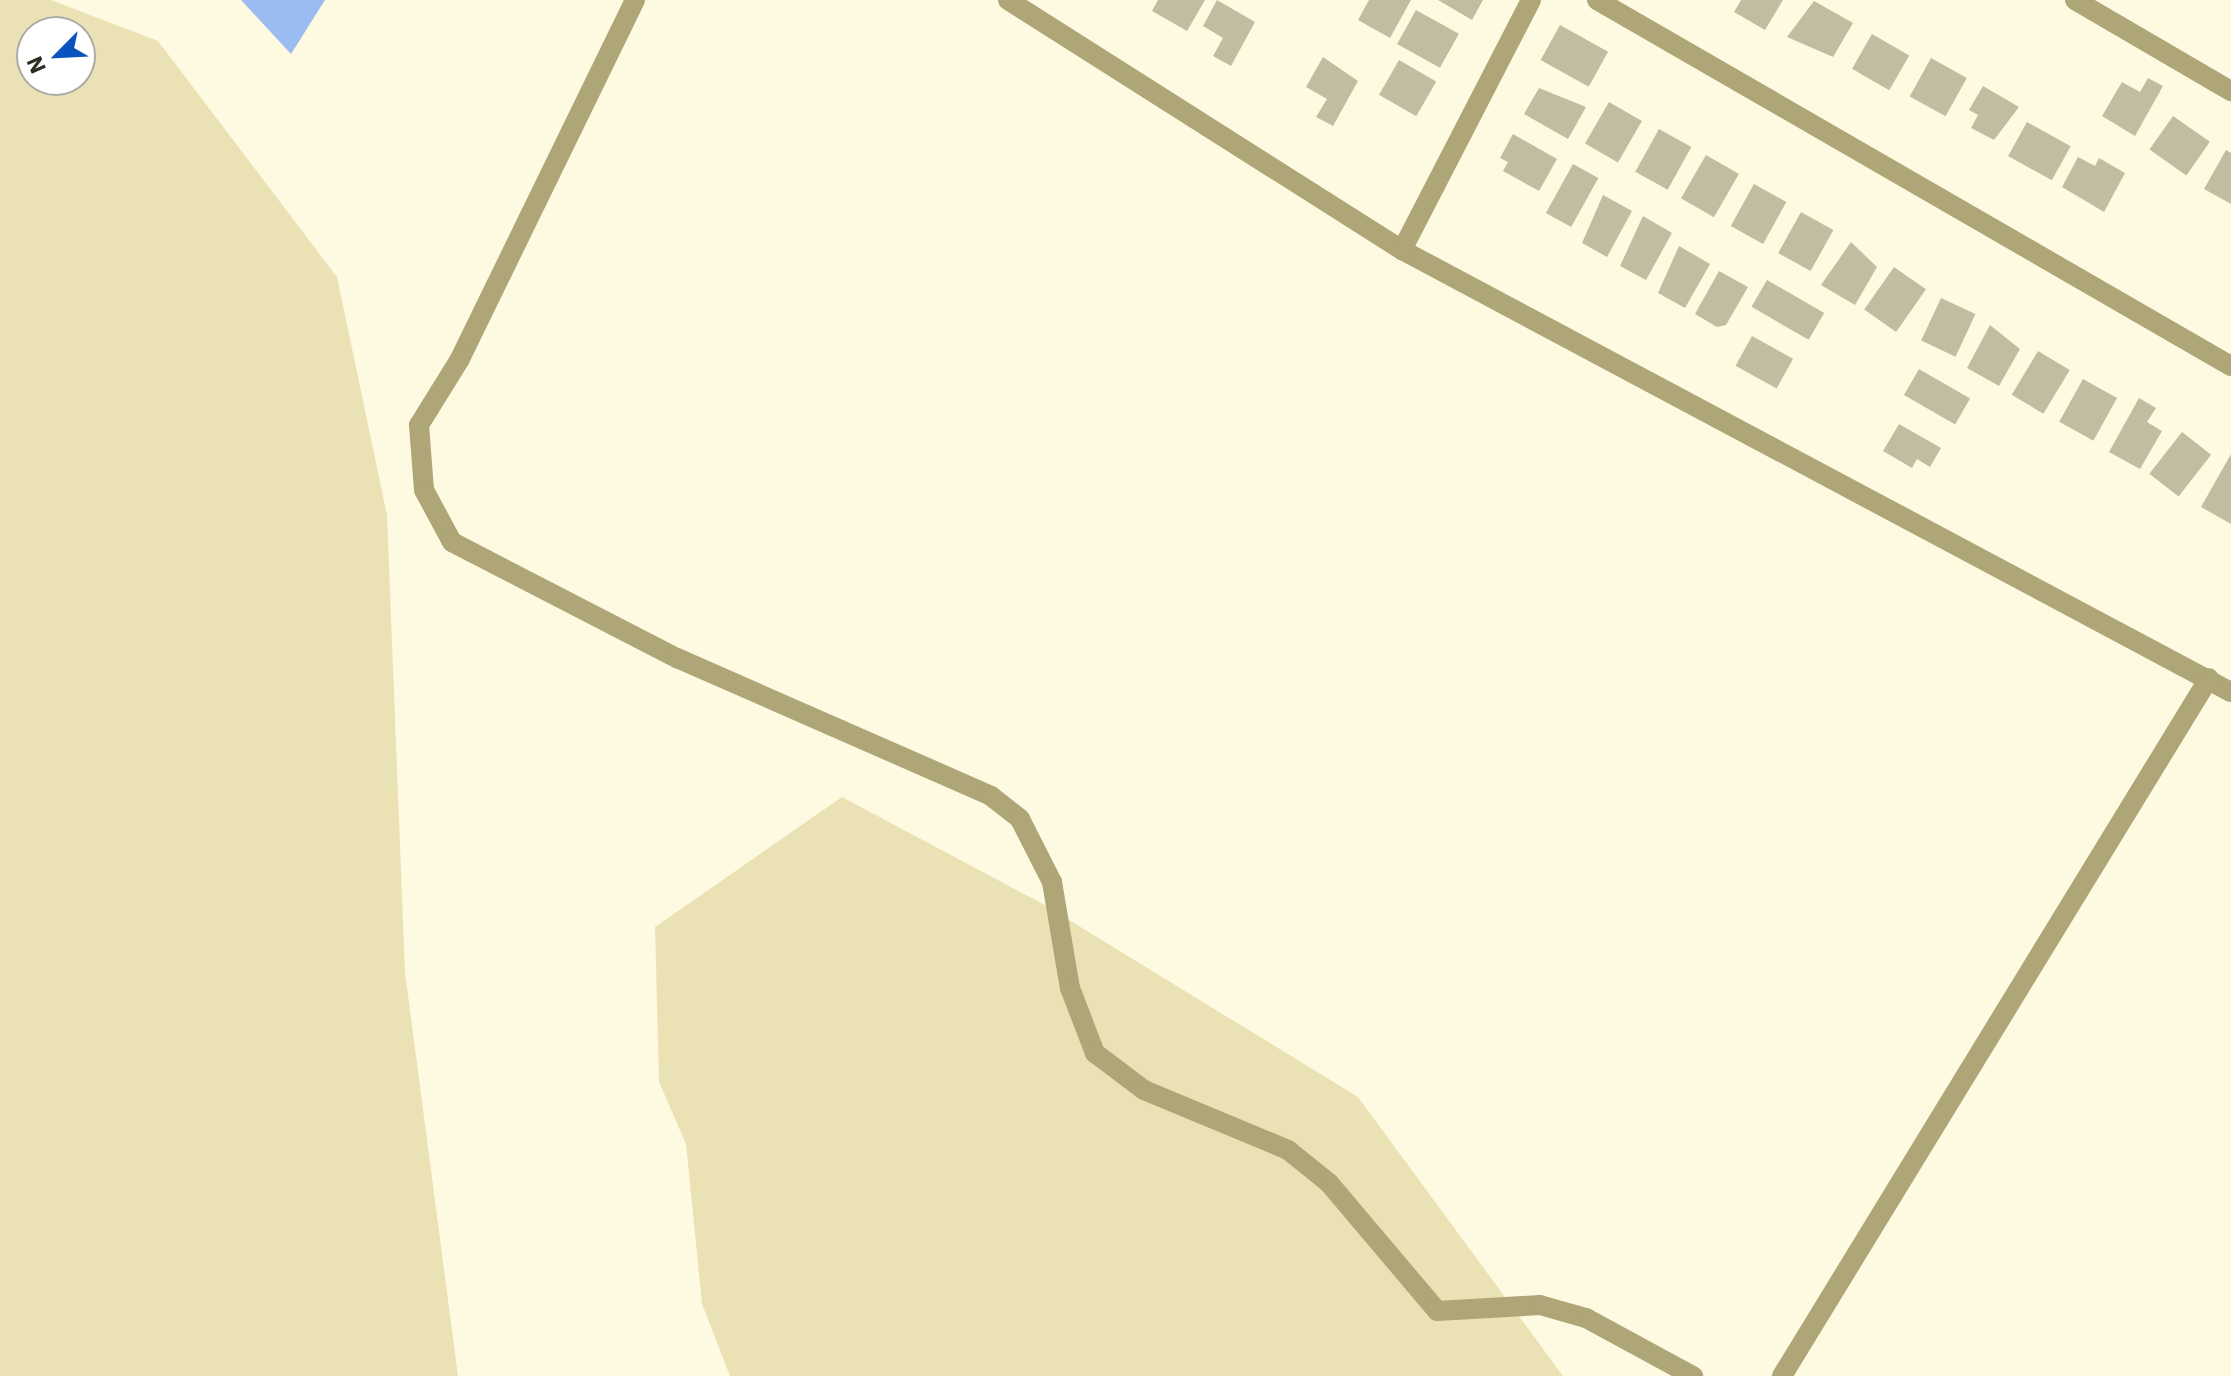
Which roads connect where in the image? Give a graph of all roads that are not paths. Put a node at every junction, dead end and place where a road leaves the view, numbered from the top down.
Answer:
1 (635, 0) edge
2 (1008, 0) edge
3 (1531, 0) edge
4 (1597, 0) edge
5 (2075, 0) edge
6 (2231, 91) edge
7 (1402, 250) junction
8 (2231, 366) edge
9 (2209, 678) junction
10 (2231, 692) edge
11 (1693, 1376) edge
12 (1782, 1376) edge

1 - 11 street
2 - 7 street
3 - 7 street
4 - 8 street
5 - 6 street
7 - 9 street
9 - 10 street
9 - 12 street

